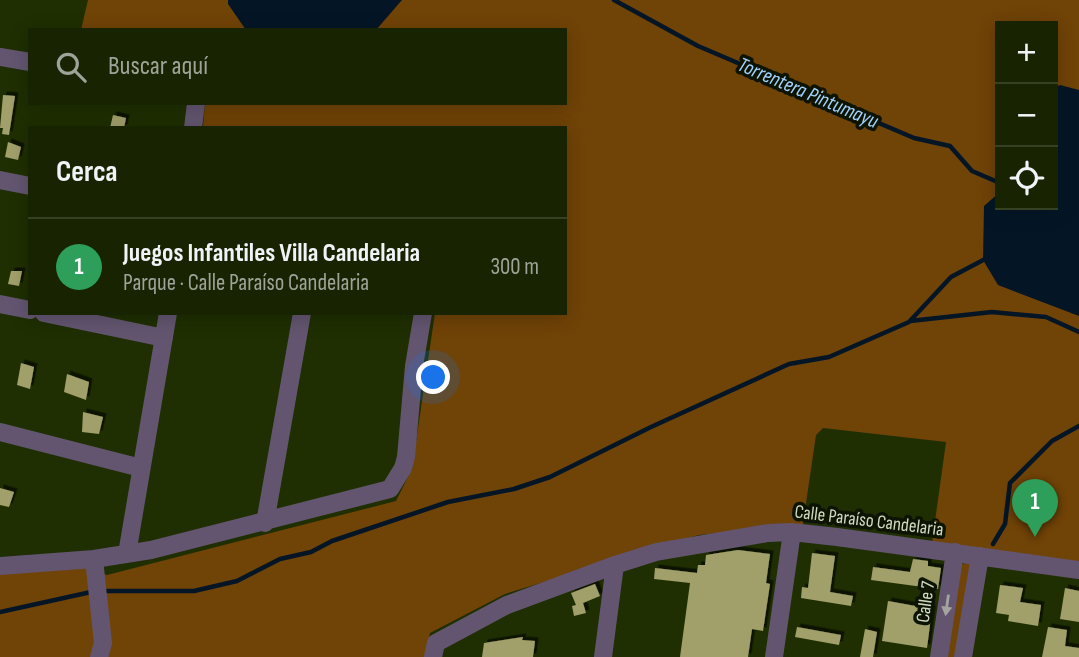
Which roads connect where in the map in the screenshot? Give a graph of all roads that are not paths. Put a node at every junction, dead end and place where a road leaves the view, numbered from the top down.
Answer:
1 (0, 57) edge
2 (28, 62) edge
3 (196, 105) edge
4 (193, 126) edge
5 (0, 180) edge
6 (28, 186) edge
7 (0, 304) edge
8 (28, 310) edge
9 (54, 315) edge
10 (168, 315) edge
11 (302, 315) edge
12 (422, 315) edge
13 (164, 338) junction
14 (0, 432) edge
15 (141, 468) junction
16 (265, 523) junction
17 (792, 532) junction
18 (955, 552) junction
19 (127, 554) junction
20 (980, 556) junction
21 (94, 559) junction
22 (615, 565) junction
23 (0, 566) edge
24 (1079, 570) edge
25 (99, 657) edge
26 (433, 657) edge
27 (603, 657) edge
28 (774, 657) edge
29 (940, 657) edge
30 (963, 657) edge

1 - 2 street
3 - 4 street
5 - 6 street
7 - 8 street
9 - 13 street
10 - 13 street
11 - 16 street
12 - 16 street
13 - 15 street
14 - 15 street
15 - 19 street
16 - 19 street
17 - 18 street, Calle Paraíso Candelaria
17 - 22 street, Calle Paraíso Candelaria
17 - 28 street
18 - 20 street, Calle Paraíso Candelaria
18 -> 29 street, Calle 7
19 - 21 street
20 - 24 street, Calle Paraíso Candelaria
20 - 30 street
21 - 23 street
21 - 25 street
22 - 26 street, Calle Paraíso Candelaria
22 - 27 street

